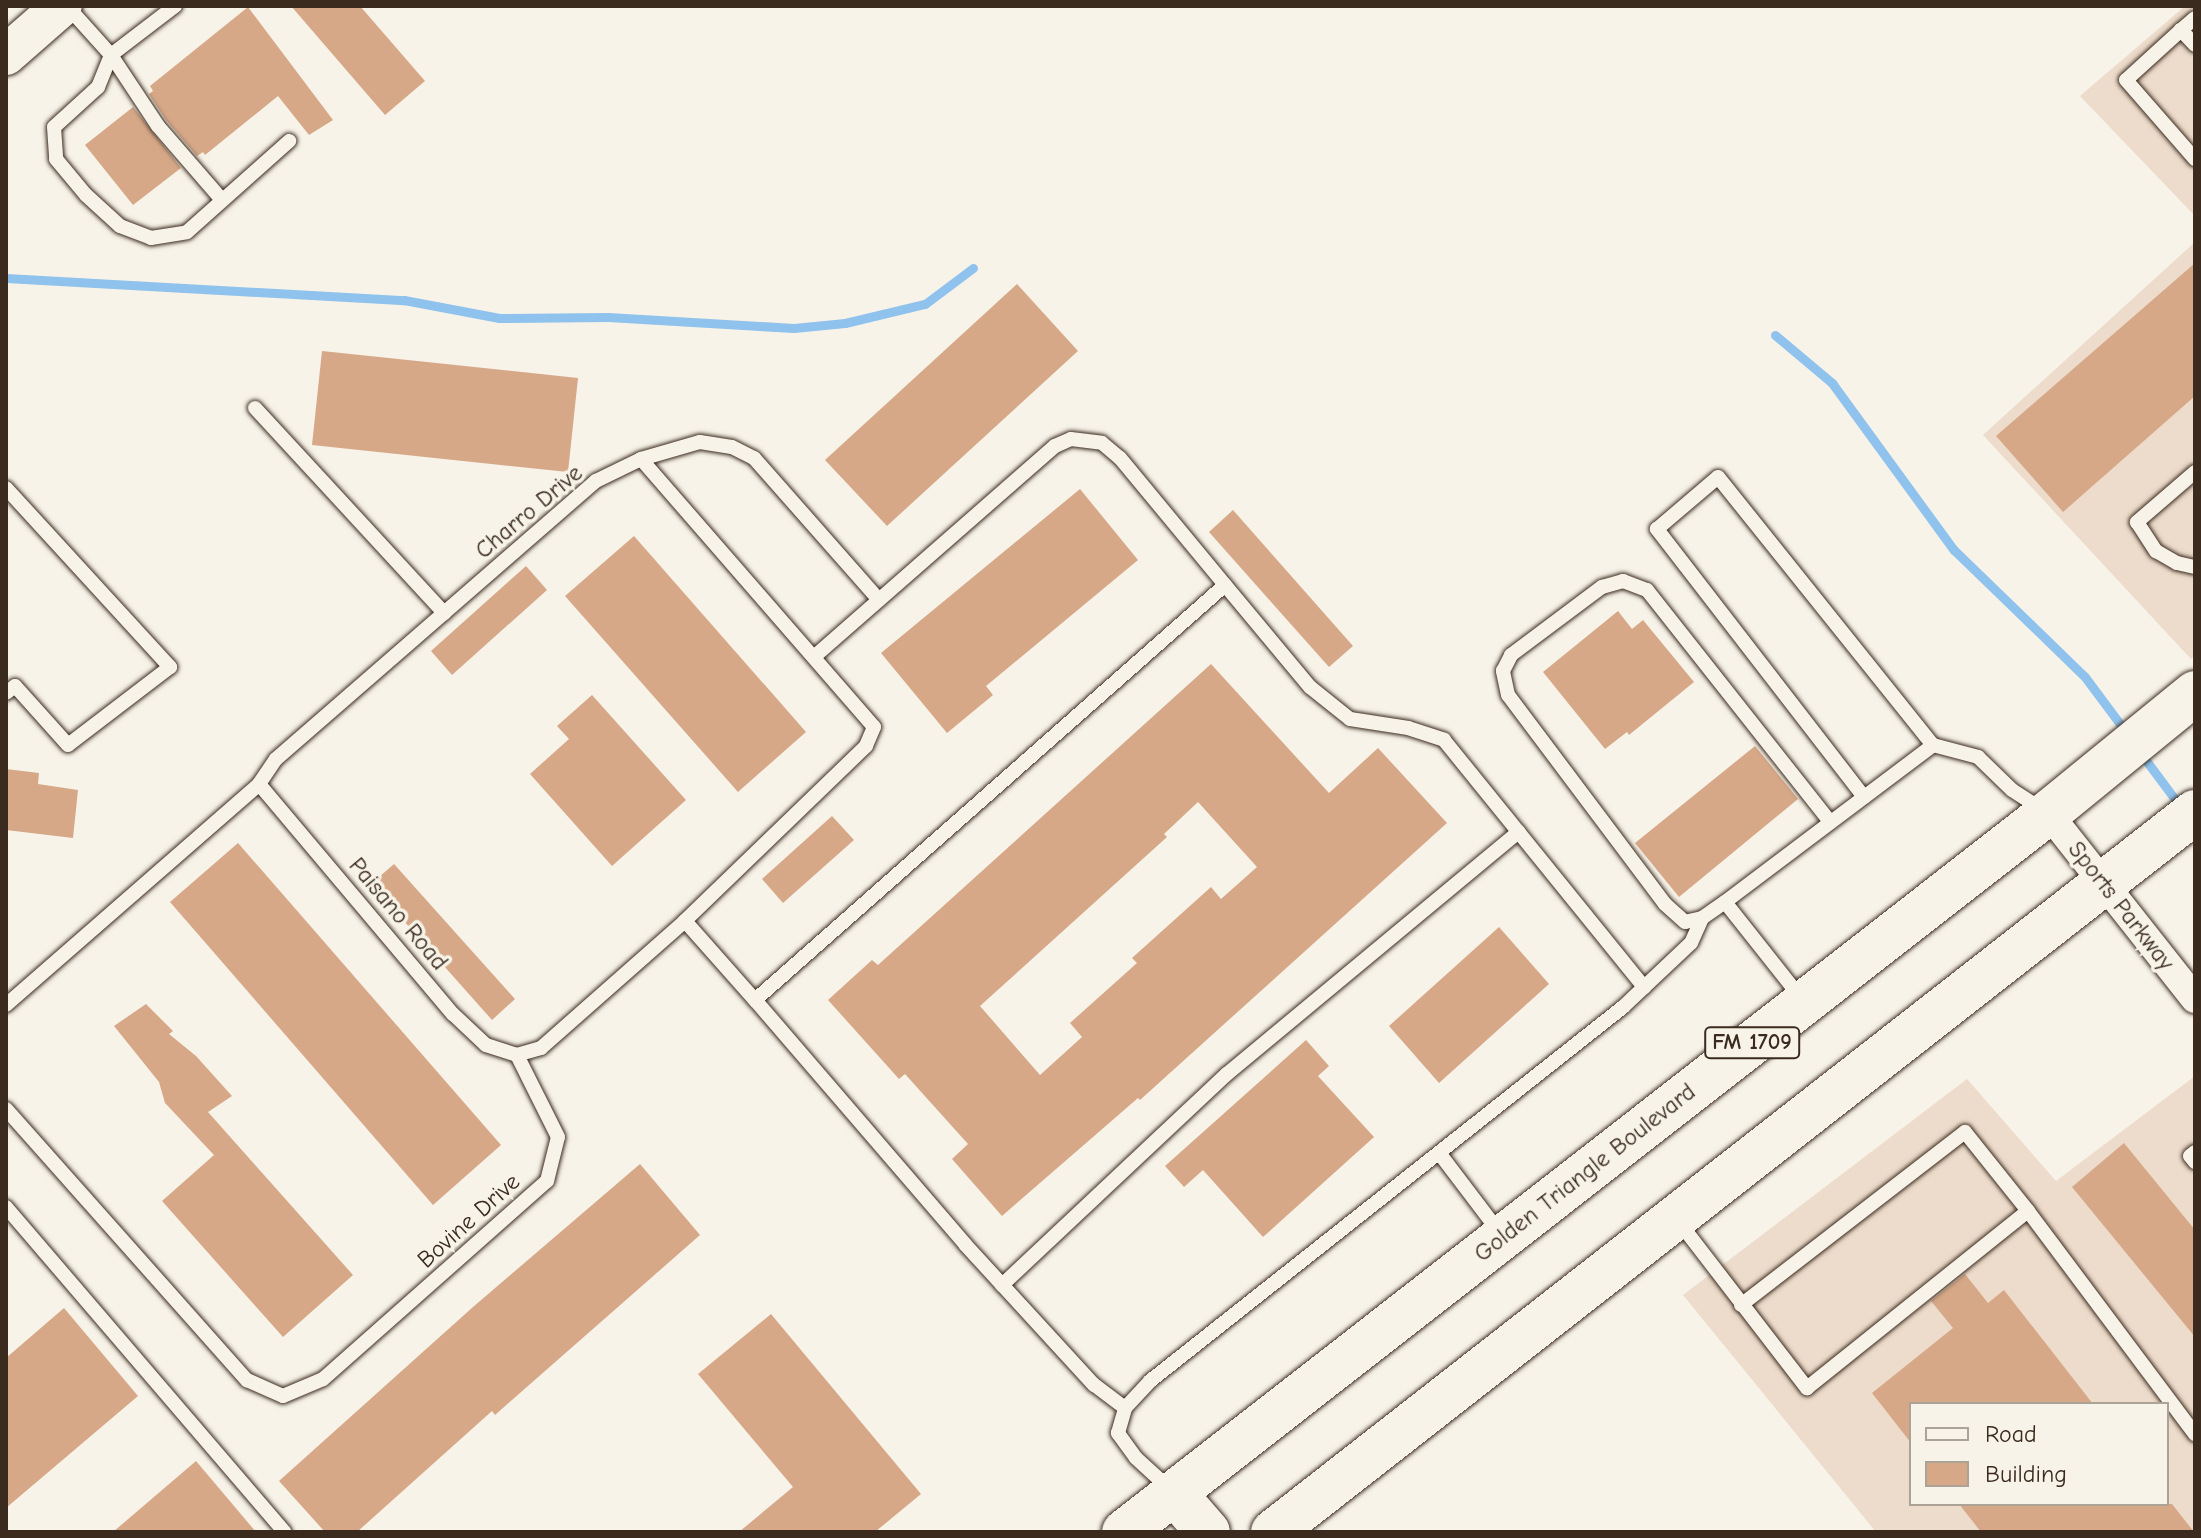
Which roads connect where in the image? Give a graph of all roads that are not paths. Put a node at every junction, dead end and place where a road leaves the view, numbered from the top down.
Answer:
1 (64, 6) edge
2 (175, 6) edge
3 (2195, 18) edge
4 (2181, 30) junction
5 (2195, 45) edge
6 (6, 55) edge
7 (111, 55) junction
8 (289, 141) dead end
9 (2195, 159) edge
10 (222, 200) junction
11 (255, 408) dead end
12 (641, 459) junction
13 (2195, 472) edge
14 (6, 488) edge
15 (2195, 567) edge
16 (1225, 585) junction
17 (879, 600) junction
18 (444, 613) junction
19 (815, 656) junction
20 (9, 685) edge
21 (2195, 693) edge
22 (1933, 745) junction
23 (259, 784) junction
24 (1864, 797) junction
25 (2195, 812) edge
26 (2048, 813) junction
27 (1830, 822) junction
28 (1519, 832) junction
29 (2120, 872) junction
30 (1725, 902) junction
31 (1702, 918) junction
32 (685, 921) junction
33 (1644, 987) junction
34 (2195, 999) edge
35 (755, 1000) junction
36 (1804, 1002) junction
37 (6, 1005) edge
38 (517, 1055) junction
39 (6, 1109) edge
40 (2195, 1152) edge
41 (1440, 1154) junction
42 (2195, 1162) edge
43 (6, 1207) edge
44 (2028, 1211) junction
45 (1676, 1218) junction
46 (1503, 1236) junction
47 (1002, 1285) junction
48 (1741, 1305) junction
49 (1125, 1408) junction
50 (2195, 1434) edge
51 (1175, 1494) junction
52 (285, 1532) edge
53 (1124, 1532) edge
54 (1208, 1532) edge
55 (1273, 1532) edge

1 - 6 street
1 - 7 lane
2 - 7 lane
3 - 4 lane
4 - 5 lane
4 - 9 lane
7 - 10 lane
7 - 10 lane
8 - 10 lane
11 - 18 lane
12 - 17 lane, Charro Drive
12 - 18 lane, Charro Drive
12 - 19 lane
13 - 15 lane
14 - 20 lane
16 - 17 lane
16 - 28 lane
16 - 35 lane
17 - 19 lane
18 - 23 lane, Charro Drive
19 - 32 lane
21 - 26 main road, Golden Triangle Boulevard / FM 1709
22 - 24 lane
22 - 24 lane
22 - 26 lane
23 - 37 lane
23 - 38 lane, Paisano Road
24 - 27 lane
25 - 29 main road
26 - 29 street, Sports Parkway
26 - 36 main road, Golden Triangle Boulevard / FM 1709
27 - 30 lane
27 - 31 lane
28 - 33 lane
28 - 47 lane
29 - 34 street, Sports Parkway
29 - 45 main road
30 - 31 lane
30 - 36 lane
31 - 33 lane
32 - 35 lane
32 - 38 lane
33 - 41 lane
35 - 47 lane
36 - 46 main road, Golden Triangle Boulevard / FM 1709
38 - 39 lane, Bovine Drive
40 - 42 lane
41 - 46 lane
41 - 49 lane
43 - 52 lane
44 - 48 lane
44 - 48 lane
44 - 50 lane
45 - 48 lane
45 - 55 main road
46 - 51 main road, Golden Triangle Boulevard / FM 1709
47 - 49 lane
49 - 51 lane
51 - 53 main road, Golden Triangle Boulevard / FM 1709
51 - 54 main road

